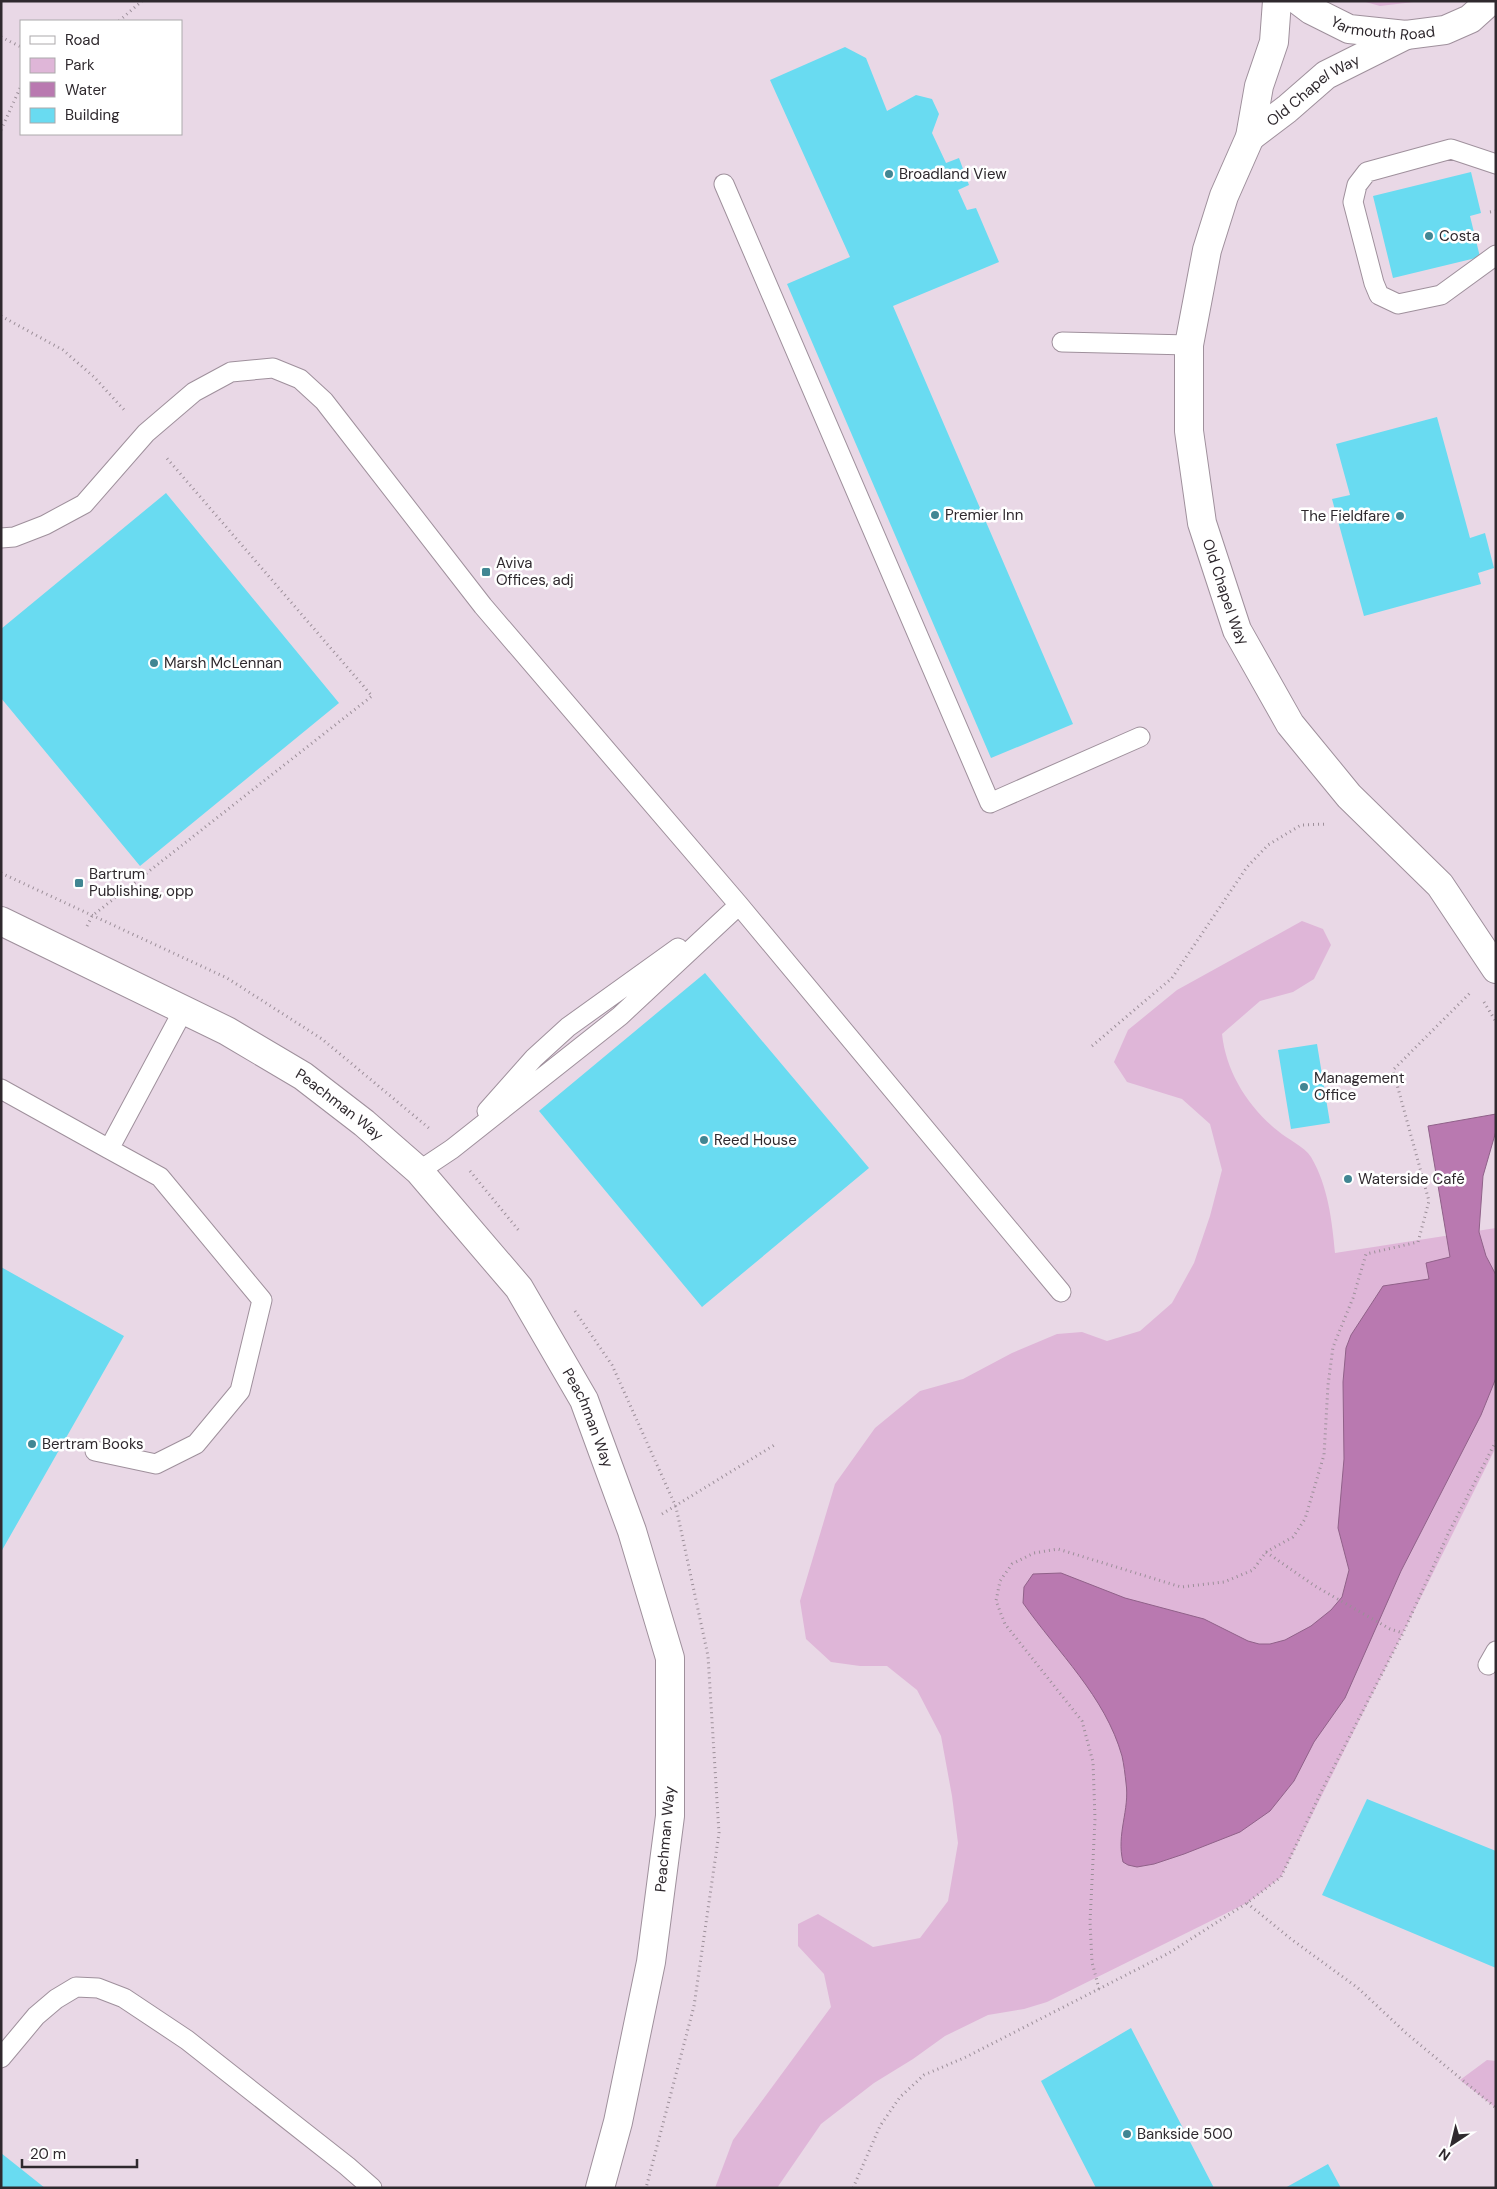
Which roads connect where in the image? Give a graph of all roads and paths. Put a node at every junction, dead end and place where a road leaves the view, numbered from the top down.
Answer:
1 (142, 1) edge
2 (1277, 1) edge
3 (1299, 1) edge
4 (1485, 15) edge
5 (120, 20) edge
6 (1406, 35) junction
7 (1, 37) edge
8 (20, 46) edge
9 (20, 88) edge
10 (1, 130) edge
11 (1250, 137) junction
12 (1496, 164) edge
13 (724, 184) dead end
14 (1496, 211) edge
15 (1490, 212) dead end
16 (1496, 254) edge
17 (1, 316) edge
18 (1062, 342) dead end
19 (1189, 345) junction
20 (146, 433) junction
21 (1, 538) edge
22 (1140, 737) dead end
23 (1334, 825) dead end
24 (1, 873) edge
25 (739, 905) junction
26 (92, 916) junction
27 (1, 921) edge
28 (70, 954) junction
29 (1496, 970) edge
30 (1476, 988) dead end
31 (184, 1009) junction
32 (1092, 1046) dead end
33 (1, 1089) edge
34 (109, 1149) junction
35 (452, 1149) junction
36 (419, 1171) junction
37 (525, 1239) dead end
38 (1061, 1292) dead end
39 (574, 1310) dead end
40 (1496, 1441) edge
41 (776, 1444) dead end
42 (95, 1451) dead end
43 (676, 1506) junction
44 (632, 1531) junction
45 (1266, 1552) junction
46 (1403, 1632) junction
47 (1247, 1903) junction
48 (1099, 1989) junction
49 (1, 2058) edge
50 (1496, 2108) edge
51 (372, 2188) edge
52 (600, 2188) edge
53 (646, 2188) edge
54 (853, 2188) edge

1 - 5 path
2 - 11 main road, Old Chapel Way
3 - 6 main road, Yarmouth Road
4 - 6 main road, Yarmouth Road
6 - 11 main road, Old Chapel Way
7 - 8 path
9 - 10 path
11 - 19 main road, Old Chapel Way
12 - 16 lane
13 - 22 lane
14 - 15 path
17 - 20 path
18 - 19 lane
19 - 29 main road, Old Chapel Way
20 - 21 lane
20 - 25 lane
20 - 26 path
23 - 32 path
24 - 26 path
25 - 35 lane
25 - 38 lane
26 - 28 path
26 - 35 path
27 - 28 main road, Peachman Way
28 - 31 main road, Peachman Way
30 - 45 path
31 - 34 lane
31 - 36 main road, Peachman Way
33 - 34 lane
34 - 42 lane
35 - 36 lane
35 - 37 path
36 - 44 main road, Peachman Way
39 - 43 path
40 - 46 path
41 - 43 path
43 - 44 path
43 - 53 path
44 - 52 main road, Peachman Way
45 - 46 path
45 - 48 path
46 - 47 path
47 - 48 path
47 - 50 path
48 - 54 path
49 - 51 lane

